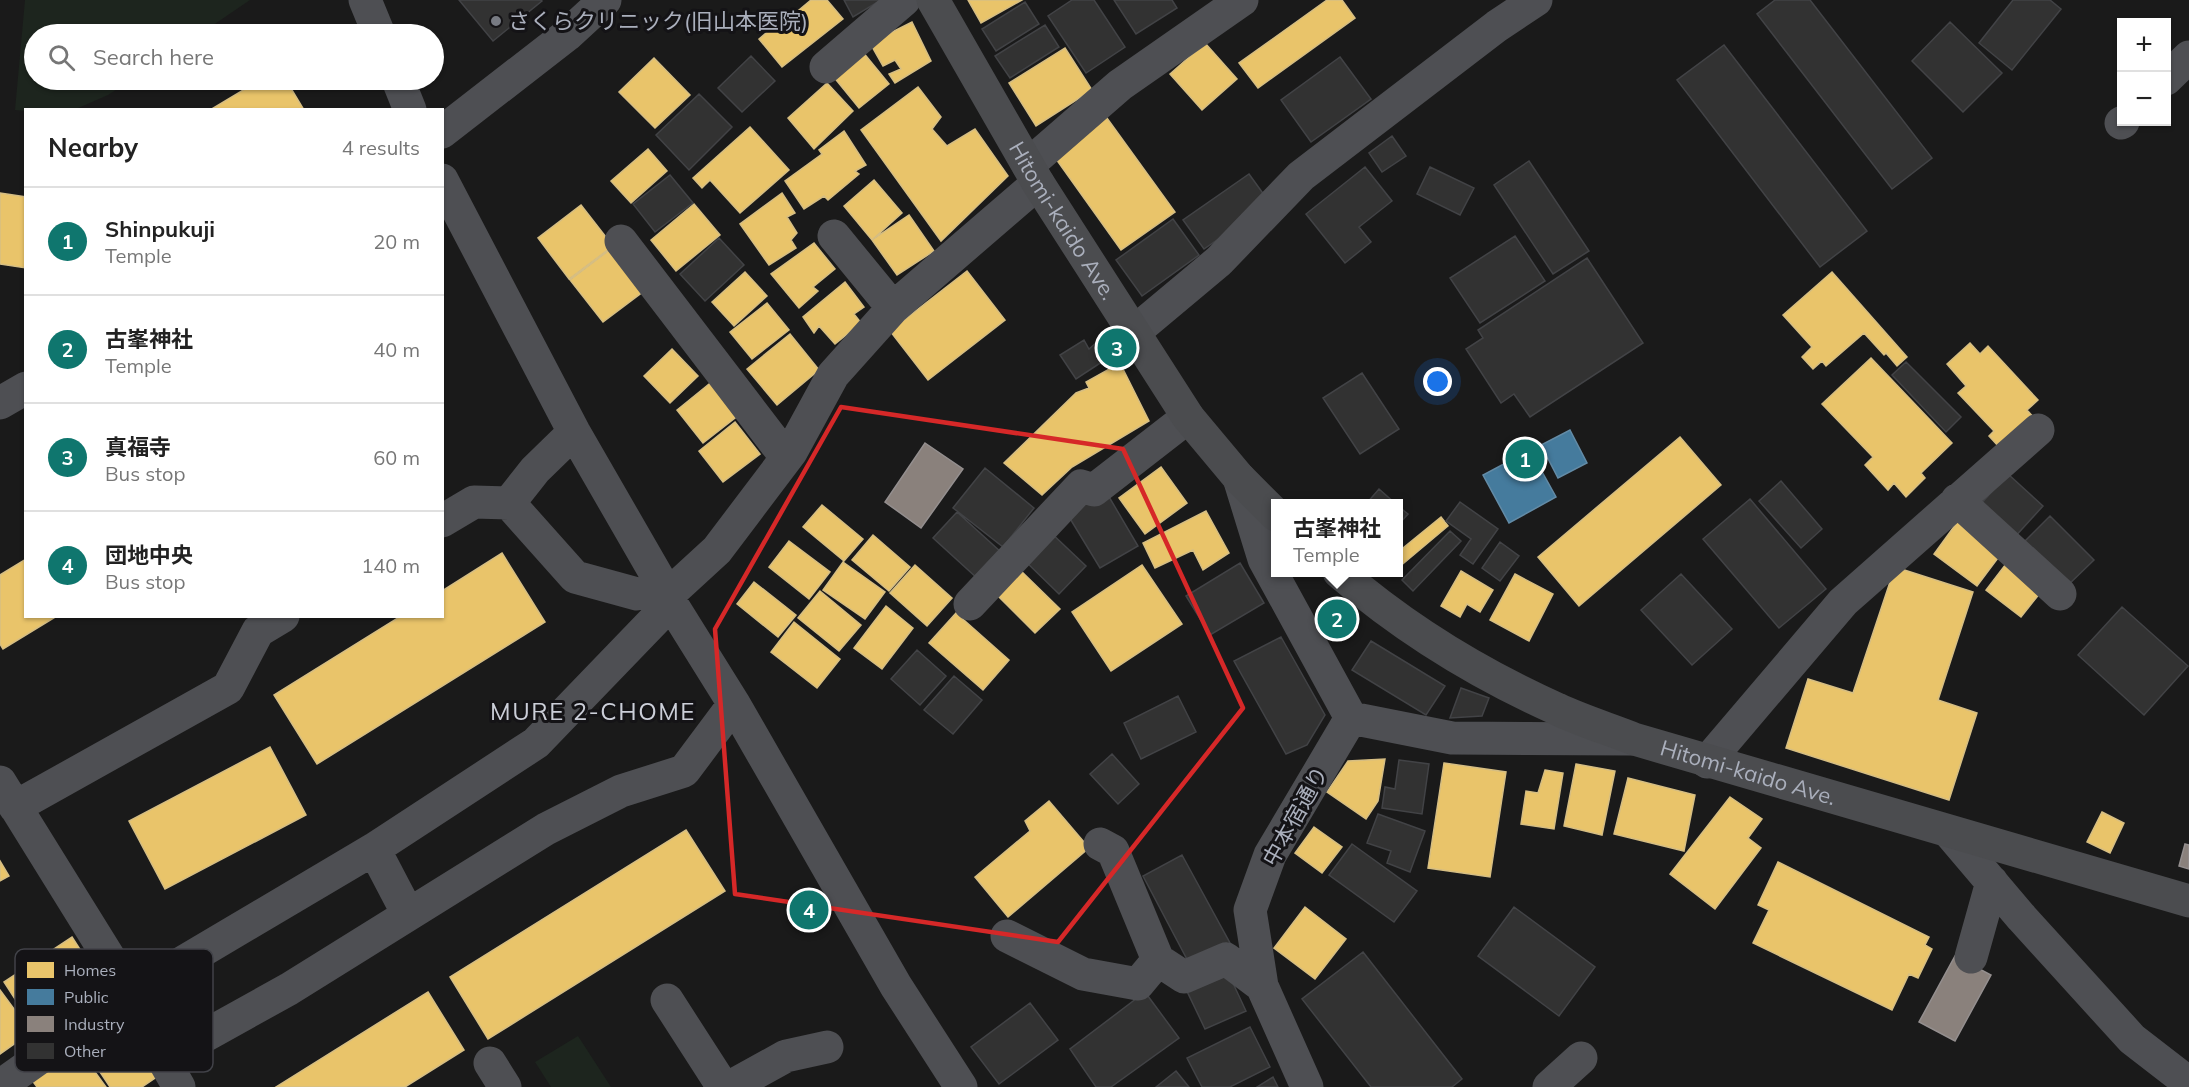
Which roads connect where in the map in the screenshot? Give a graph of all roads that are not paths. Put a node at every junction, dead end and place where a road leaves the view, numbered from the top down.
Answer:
1 (365, 0) edge
2 (605, 0) edge
3 (904, 0) edge
4 (933, 0) edge
5 (1242, 0) edge
6 (1536, 0) edge
7 (375, 24) edge
8 (2189, 57) edge
9 (826, 67) dead end
10 (2171, 74) edge
11 (402, 90) edge
12 (409, 108) edge
13 (444, 130) edge
14 (1033, 174) junction
15 (444, 184) edge
16 (834, 236) dead end
17 (621, 241) dead end
18 (893, 308) junction
19 (1133, 333) junction
20 (24, 389) edge
21 (0, 403) edge
22 (1188, 417) junction
23 (2038, 430) dead end
24 (574, 432) junction
25 (786, 457) junction
26 (1239, 478) junction
27 (1958, 501) junction
28 (509, 503) junction
29 (1271, 511) edge
30 (444, 520) edge
31 (1271, 572) edge
32 (1274, 577) edge
33 (1344, 577) edge
34 (2060, 594) dead end
35 (659, 597) junction
36 (970, 603) dead end
37 (280, 618) edge
38 (734, 704) junction
39 (1350, 718) junction
40 (1634, 739) junction
41 (1707, 762) junction
42 (8, 794) edge
43 (1949, 832) junction
44 (1100, 844) dead end
45 (375, 849) junction
46 (1992, 882) junction
47 (2189, 901) edge
48 (408, 914) junction
49 (1007, 936) dead end
50 (104, 949) edge
51 (206, 949) edge
52 (1971, 957) dead end
53 (1158, 960) junction
54 (1262, 986) junction
55 (667, 1000) dead end
56 (213, 1031) edge
57 (827, 1047) dead end
58 (1581, 1058) dead end
59 (20, 1072) edge
60 (170, 1072) edge
61 (2189, 1083) edge
62 (0, 1086) edge
63 (179, 1087) edge
64 (723, 1087) edge
65 (730, 1087) edge
66 (961, 1087) edge
67 (1307, 1087) edge
68 (1549, 1087) edge

1 - 7 street
2 - 13 street
3 - 9 street
4 - 14 main road, Hitomi-kaido Ave.
5 - 14 street
6 - 19 street
8 - 10 street
11 - 12 street
14 - 18 street
14 - 19 main road, Hitomi-kaido Ave.
15 - 24 street
16 - 18 street
17 - 25 street
18 - 25 street
19 - 22 main road, Hitomi-kaido Ave.
20 - 21 street
22 - 26 main road, Hitomi-kaido Ave.
22 - 36 street
23 - 27 street
24 - 28 street
24 - 35 street
25 - 35 street
26 - 29 main road, Hitomi-kaido Ave.
26 - 31 street
27 - 34 street
27 - 41 street
28 - 30 street
28 - 35 street
32 - 39 street
33 - 40 main road, Hitomi-kaido Ave.
35 - 38 street
35 - 45 street
37 - 42 street
38 - 48 street
38 - 66 street
39 - 40 street
39 - 54 street, 中本宿通り
40 - 41 main road, Hitomi-kaido Ave.
41 - 43 main road, Hitomi-kaido Ave.
42 - 50 street
43 - 46 street
43 - 47 main road, Hitomi-kaido Ave.
44 - 53 street
45 - 48 street
45 - 51 street
46 - 52 street
46 - 61 street
48 - 56 street
49 - 53 street
53 - 54 street
54 - 67 street, 中本宿通り
55 - 64 street
57 - 65 street
58 - 68 street
59 - 62 street
60 - 63 street

